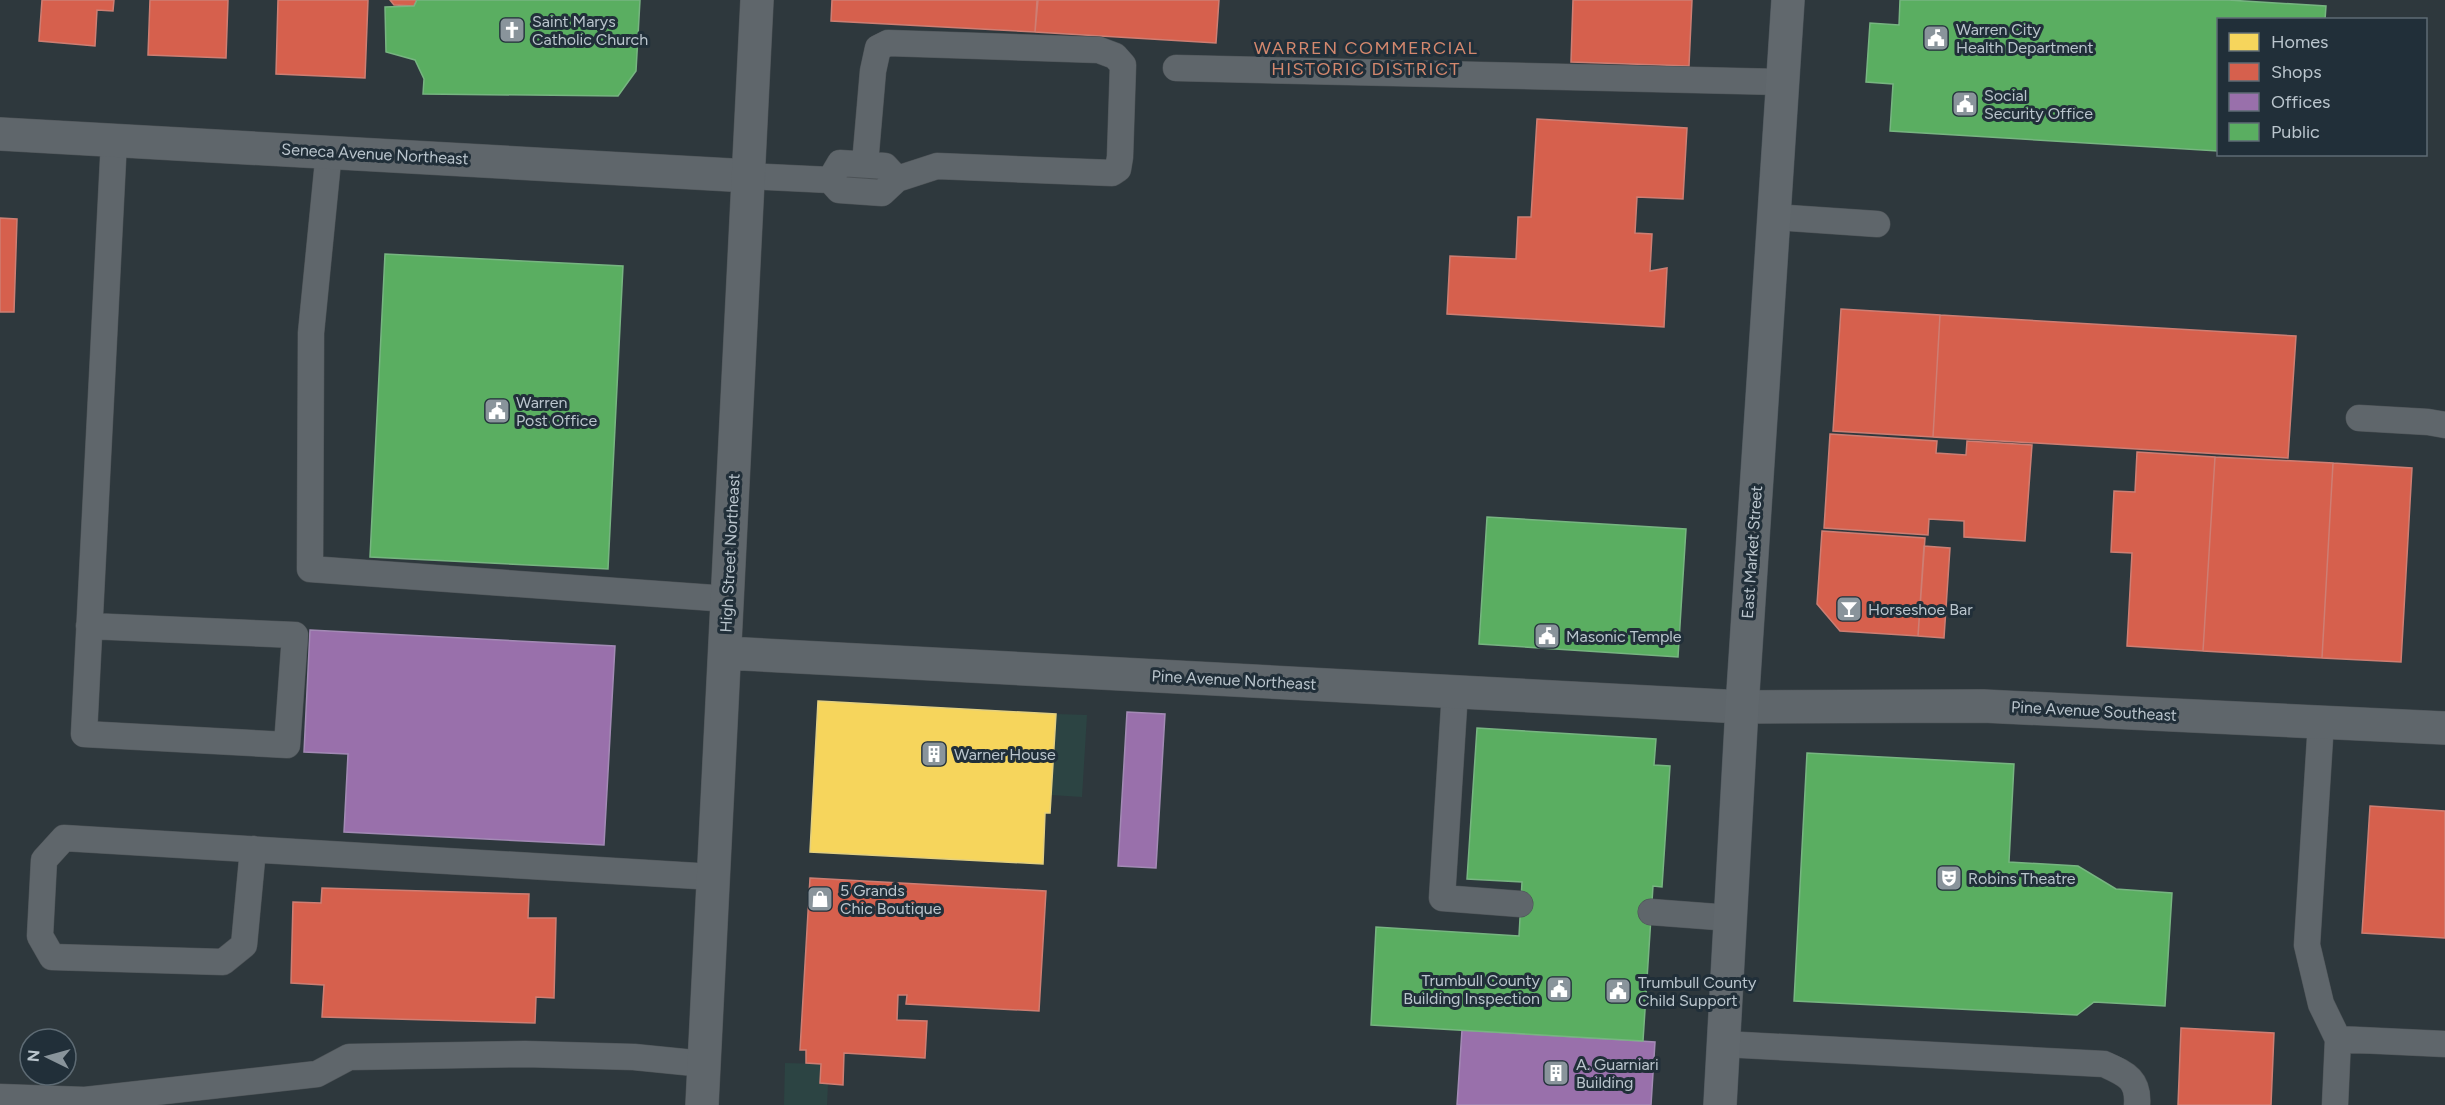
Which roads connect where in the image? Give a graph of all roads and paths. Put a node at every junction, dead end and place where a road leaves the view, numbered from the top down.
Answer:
1 (758, 0) edge
2 (1788, 0) edge
3 (1176, 68) dead end
4 (1782, 82) junction
5 (0, 134) edge
6 (114, 140) junction
7 (329, 151) junction
8 (866, 164) junction
9 (749, 176) junction
10 (897, 179) junction
11 (830, 180) junction
12 (1773, 217) junction
13 (1877, 224) dead end
14 (2359, 418) dead end
15 (2444, 424) edge
16 (728, 599) junction
17 (89, 626) junction
18 (725, 653) junction
19 (1455, 691) junction
20 (1742, 707) junction
21 (2321, 722) junction
22 (2445, 728) edge
23 (252, 849) junction
24 (714, 877) junction
25 (1520, 904) dead end
26 (1651, 912) dead end
27 (1730, 918) junction
28 (2338, 1040) junction
29 (1723, 1044) junction
30 (2445, 1044) edge
31 (704, 1064) junction
32 (0, 1097) edge
33 (85, 1103) edge
34 (702, 1105) edge
35 (1720, 1105) edge
36 (2138, 1105) edge
37 (2335, 1105) edge

1 - 9 street, High Street Northeast
2 - 4 main road, East Market Street
3 - 4 lane
4 - 12 main road, East Market Street
5 - 6 street, Seneca Avenue Northeast
6 - 7 street, Seneca Avenue Northeast
6 - 17 lane
7 - 9 street, Seneca Avenue Northeast
7 - 16 lane
8 - 10 lane
8 - 10 lane
8 - 11 lane
9 - 11 lane
9 - 16 street, High Street Northeast
10 - 11 lane
12 - 13 lane
12 - 20 main road, East Market Street
14 - 15 lane
16 - 18 street, High Street Northeast
17 - 17 lane
18 - 19 street, Pine Avenue Northeast
18 - 24 street, High Street Northeast
19 - 20 street, Pine Avenue Northeast
19 - 25 lane
20 - 21 street, Pine Avenue Southeast
20 - 27 main road, East Market Street
21 - 22 street, Pine Avenue Southeast
21 - 28 lane
23 - 23 lane
23 - 24 lane
24 - 31 street, High Street Northeast
26 - 27 lane
27 - 29 main road, East Market Street
28 - 30 lane
28 - 37 lane
29 - 35 main road, East Market Street
29 - 36 lane
31 - 33 lane
31 - 34 street, High Street Northeast
32 - 33 lane

